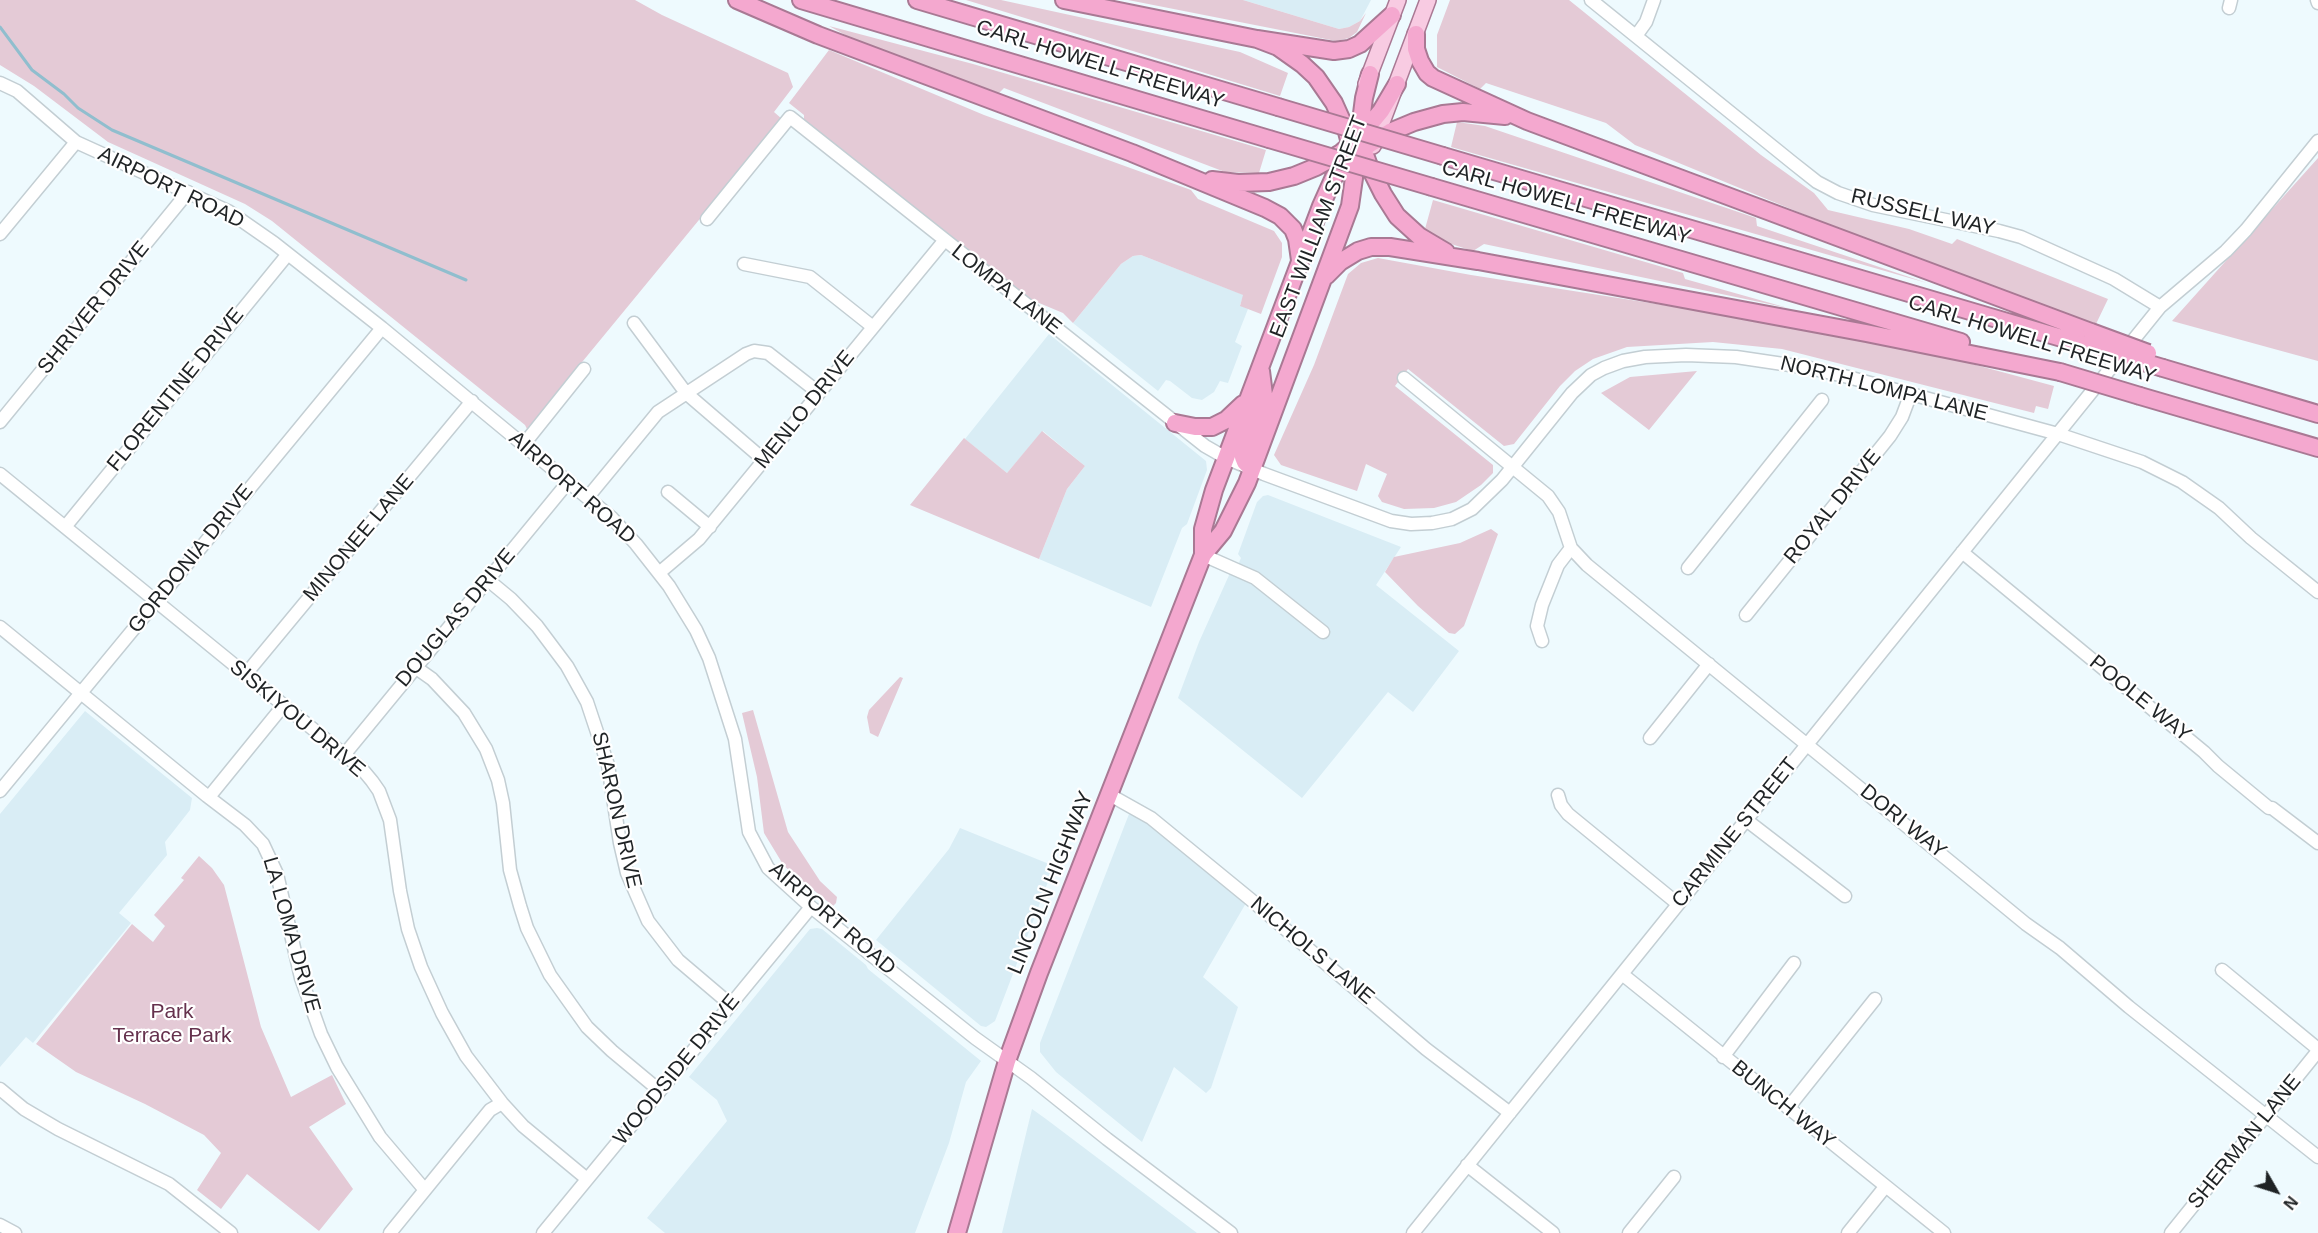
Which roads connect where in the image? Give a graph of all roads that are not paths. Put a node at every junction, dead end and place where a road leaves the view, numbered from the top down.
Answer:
1 (737, 0) edge
2 (801, 0) edge
3 (917, 0) edge
4 (1064, 0) edge
5 (1428, 0) edge
6 (1591, 0) edge
7 (1654, 0) edge
8 (1395, 8) edge
9 (1416, 34) junction
10 (1636, 36) junction
11 (1257, 39) junction
12 (1370, 74) joint
13 (0, 82) edge
14 (1397, 84) joint
15 (1527, 121) junction
16 (2318, 141) edge
17 (76, 142) junction
18 (1357, 147) junction
19 (1193, 178) junction
20 (188, 192) junction
21 (707, 219) dead end
22 (0, 234) edge
23 (944, 241) junction
24 (288, 254) junction
25 (1300, 261) junction
26 (1478, 261) junction
27 (744, 264) dead end
28 (1323, 279) junction
29 (2160, 307) junction
30 (634, 323) dead end
31 (873, 327) junction
32 (382, 328) junction
33 (2087, 338) junction
34 (1261, 367) junction
35 (584, 369) dead end
36 (2060, 372) junction
37 (1404, 378) dead end
38 (686, 393) junction
39 (819, 393) junction
40 (1911, 393) junction
41 (1248, 399) junction
42 (1822, 400) dead end
43 (472, 401) junction
44 (2318, 414) edge
45 (0, 422) edge
46 (1175, 423) junction
47 (2058, 434) junction
48 (524, 444) junction
49 (2318, 448) edge
50 (1226, 458) junction
51 (764, 460) junction
52 (1513, 466) junction
53 (1252, 469) junction
54 (0, 474) edge
55 (569, 481) junction
56 (668, 492) dead end
57 (588, 497) junction
58 (65, 527) junction
59 (710, 527) junction
60 (1571, 548) junction
61 (1962, 552) junction
62 (1203, 555) junction
63 (1688, 568) dead end
64 (659, 573) junction
65 (488, 580) junction
66 (2318, 592) edge
67 (155, 601) junction
68 (1746, 615) dead end
69 (0, 627) edge
70 (1323, 632) dead end
71 (1542, 641) dead end
72 (1710, 664) junction
73 (415, 667) junction
74 (246, 675) junction
75 (80, 692) junction
76 (283, 706) junction
77 (1650, 738) dead end
78 (1807, 744) junction
79 (344, 755) junction
80 (2, 785) edge
81 (1110, 795) junction
82 (1558, 795) dead end
83 (209, 797) junction
84 (1745, 819) junction
85 (2318, 843) edge
86 (1845, 896) dead end
87 (1678, 904) junction
88 (811, 907) junction
89 (1794, 963) dead end
90 (2222, 970) dead end
91 (1622, 974) junction
92 (1875, 999) dead end
93 (731, 1005) junction
94 (2318, 1050) edge
95 (1723, 1057) junction
96 (1008, 1061) junction
97 (0, 1089) edge
98 (660, 1091) junction
99 (502, 1103) junction
100 (1788, 1108) junction
101 (1510, 1113) junction
102 (2266, 1116) junction
103 (2318, 1157) edge
104 (1467, 1165) junction
105 (1674, 1177) dead end
106 (587, 1179) junction
107 (1885, 1186) junction
108 (425, 1190) junction
109 (0, 1225) edge
110 (15, 1233) edge
111 (231, 1233) edge
112 (390, 1233) edge
113 (543, 1233) edge
114 (957, 1233) edge
115 (1231, 1233) edge
116 (1413, 1233) edge
117 (1553, 1233) edge
118 (1629, 1233) edge
119 (1848, 1233) edge
120 (1944, 1233) edge
121 (2171, 1233) edge

1 - 19 highway
2 - 36 highway, CARL HOWELL FREEWAY, bridge
3 - 33 highway, CARL HOWELL FREEWAY, bridge
4 - 11 highway
5 - 9 main road
6 - 10 street, RUSSELL WAY
7 - 10 street
8 - 11 highway
8 - 12 main road
9 - 14 main road
9 - 15 highway
10 - 29 street, RUSSELL WAY
11 - 18 highway
12 - 18 highway, EAST WILLIAM STREET
13 - 17 street, AIRPORT ROAD
14 - 18 highway, EAST WILLIAM STREET
15 - 18 highway
15 - 33 highway
16 - 29 street, CARMINE STREET
17 - 20 street, AIRPORT ROAD
17 - 22 street
18 - 19 highway
18 - 25 highway, EAST WILLIAM STREET
18 - 26 highway
18 - 28 highway, EAST WILLIAM STREET
19 - 25 highway
20 - 24 street, AIRPORT ROAD
20 - 45 street, SHRIVER DRIVE
21 - 23 street, LOMPA LANE
23 - 31 street, MENLO DRIVE
23 - 46 street, LOMPA LANE
24 - 32 street, AIRPORT ROAD
24 - 58 street, FLORENTINE DRIVE
25 - 34 highway, EAST WILLIAM STREET
26 - 28 highway
26 - 36 highway
27 - 31 street
28 - 53 highway, EAST WILLIAM STREET
29 - 47 street, CARMINE STREET
30 - 38 street
31 - 39 street, MENLO DRIVE
32 - 43 street, AIRPORT ROAD
32 - 67 street, GORDONIA DRIVE
33 - 44 highway, bridge
34 - 41 highway, EAST WILLIAM STREET
34 - 53 highway
35 - 48 street
36 - 49 highway, CARL HOWELL FREEWAY, bridge
37 - 52 street, DORI WAY
38 - 39 street
38 - 51 street
38 - 57 street
39 - 51 street, MENLO DRIVE
40 - 47 street, NORTH LOMPA LANE
40 - 52 street, NORTH LOMPA LANE
40 - 68 street, ROYAL DRIVE
41 - 46 highway
41 - 50 highway, EAST WILLIAM STREET
42 - 63 street
43 - 48 street, AIRPORT ROAD
43 - 74 street, MINONEE LANE
46 - 50 street, LOMPA LANE
47 - 61 street, CARMINE STREET
47 - 66 street, NORTH LOMPA LANE
48 - 55 street, AIRPORT ROAD
50 - 53 street, NORTH LOMPA LANE
50 - 62 highway, LINCOLN HIGHWAY
51 - 59 street, MENLO DRIVE
52 - 53 street, NORTH LOMPA LANE
52 - 60 street, DORI WAY
53 - 62 highway, LINCOLN HIGHWAY
54 - 58 street, SISKIYOU DRIVE
55 - 57 street, AIRPORT ROAD
55 - 65 street, DOUGLAS DRIVE
56 - 59 street
57 - 64 street, AIRPORT ROAD
58 - 67 street, SISKIYOU DRIVE
59 - 64 street, MENLO DRIVE
60 - 71 street
60 - 72 street, DORI WAY
61 - 78 street, CARMINE STREET
61 - 85 street, POOLE WAY
62 - 70 street
62 - 81 highway, LINCOLN HIGHWAY
64 - 88 street, AIRPORT ROAD
65 - 73 street, DOUGLAS DRIVE
65 - 93 street, SHARON DRIVE
67 - 74 street, SISKIYOU DRIVE
67 - 75 street, GORDONIA DRIVE
69 - 75 street, LA LOMA DRIVE
72 - 77 street
72 - 78 street, DORI WAY
73 - 79 street, DOUGLAS DRIVE
73 - 98 street
74 - 76 street, SISKIYOU DRIVE
75 - 80 street, GORDONIA DRIVE
75 - 83 street, LA LOMA DRIVE
76 - 79 street, SISKIYOU DRIVE
76 - 83 street
78 - 84 street, CARMINE STREET
78 - 102 street, DORI WAY
79 - 99 street, SISKIYOU DRIVE
81 - 96 highway, LINCOLN HIGHWAY
81 - 101 street, NICHOLS LANE
82 - 87 street
83 - 108 street, LA LOMA DRIVE
84 - 86 street
84 - 87 street, CARMINE STREET
87 - 91 street, CARMINE STREET
88 - 93 street, WOODSIDE DRIVE
88 - 96 street, AIRPORT ROAD
89 - 95 street
90 - 94 street
91 - 95 street, BUNCH WAY
91 - 101 street, CARMINE STREET
92 - 100 street
93 - 98 street, WOODSIDE DRIVE
94 - 102 street, SHERMAN LANE
95 - 100 street, BUNCH WAY
96 - 114 highway, LINCOLN HIGHWAY
96 - 115 street, AIRPORT ROAD
97 - 111 street
98 - 106 street, WOODSIDE DRIVE
99 - 106 street, SISKIYOU DRIVE
99 - 108 street
100 - 107 street, BUNCH WAY
101 - 104 street, CARMINE STREET
102 - 103 street, DORI WAY
102 - 121 street, SHERMAN LANE
104 - 116 street, CARMINE STREET
104 - 117 street
105 - 118 street
106 - 113 street, WOODSIDE DRIVE
107 - 119 street
107 - 120 street, BUNCH WAY
108 - 112 street
109 - 110 street

